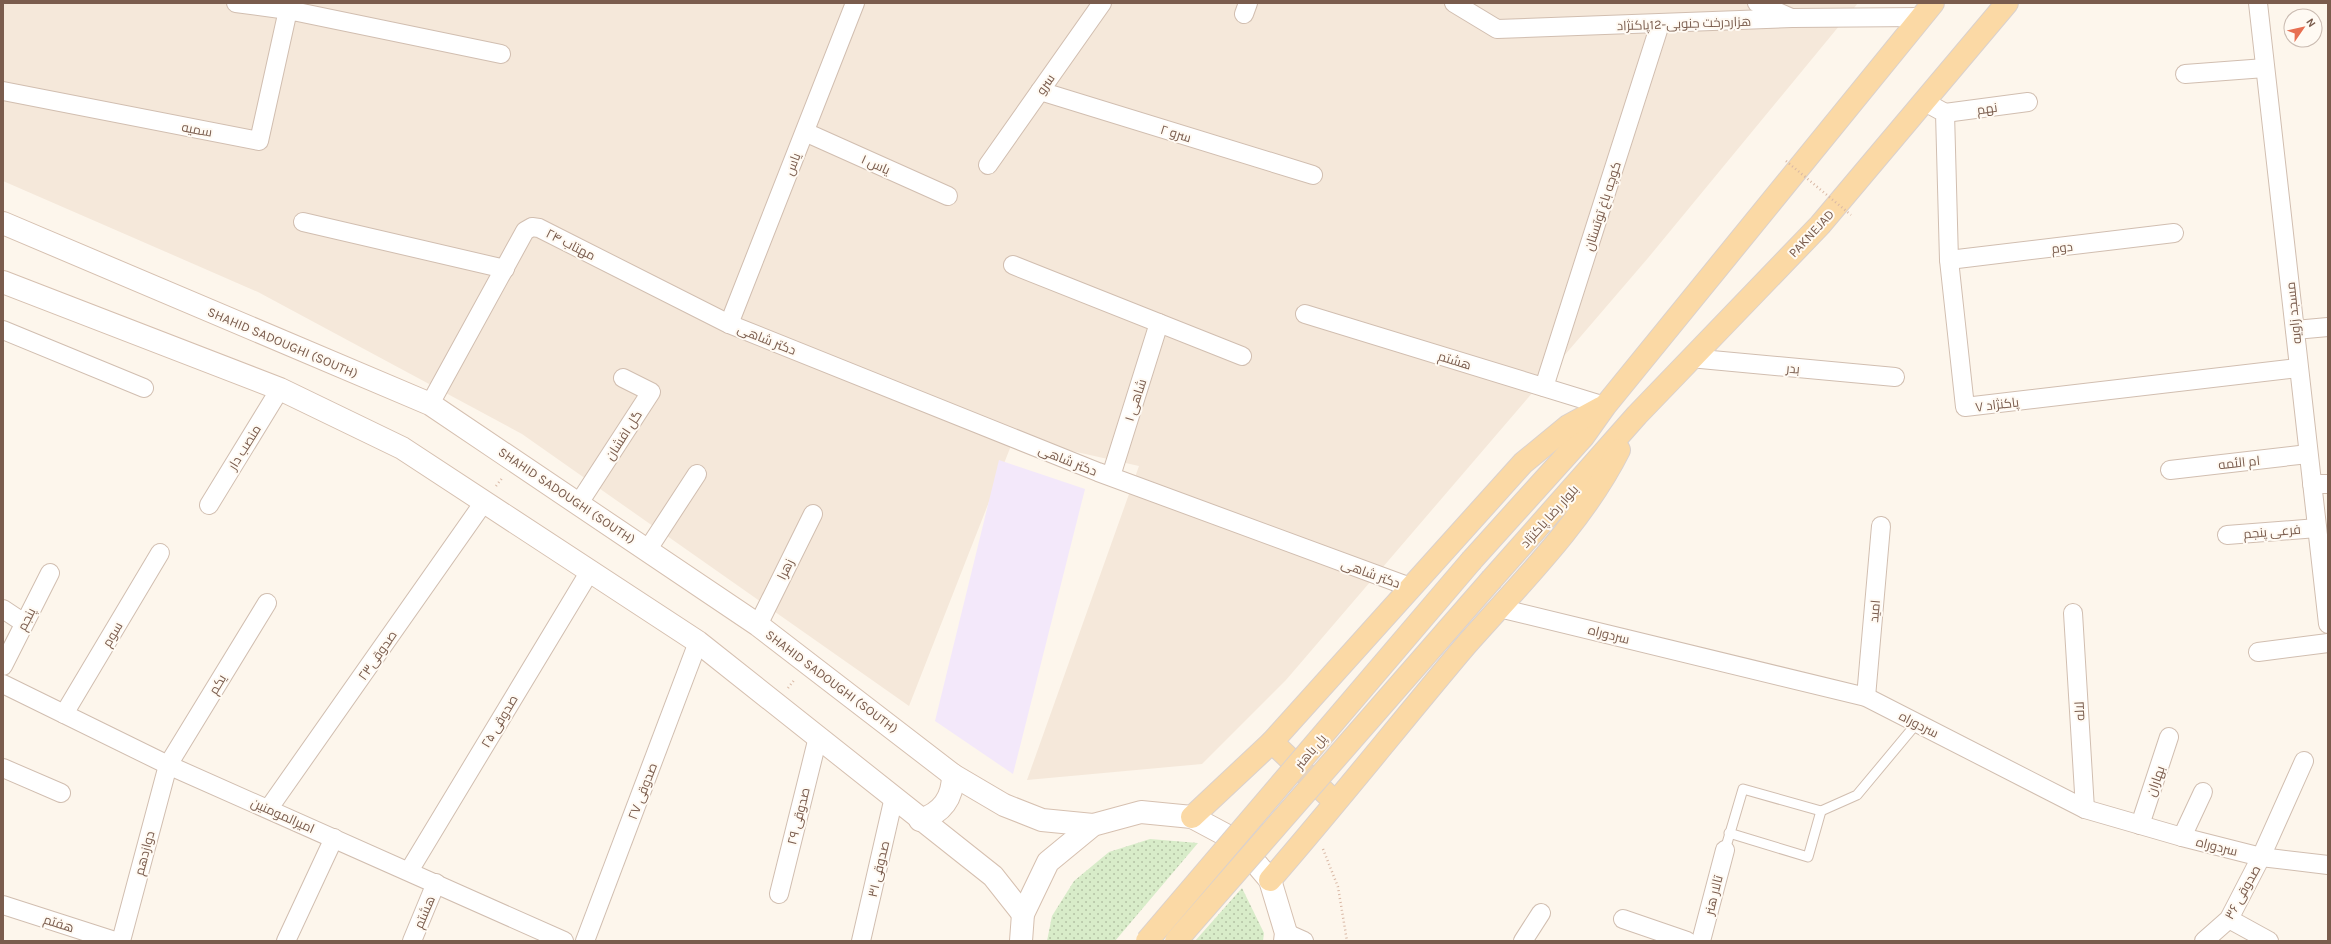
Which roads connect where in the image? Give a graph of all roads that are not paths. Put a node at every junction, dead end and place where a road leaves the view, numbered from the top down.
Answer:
1 (236, 3) edge
2 (855, 3) edge
3 (1102, 3) edge
4 (1454, 3) edge
5 (1758, 3) edge
6 (2007, 3) edge
7 (2258, 3) edge
8 (289, 6) edge
9 (1927, 10) edge
10 (1792, 18) junction
11 (1660, 24) junction
12 (501, 54) dead end
13 (2265, 68) junction
14 (2185, 74) dead end
15 (3, 91) edge
16 (1040, 91) junction
17 (1925, 102) junction
18 (2028, 102) dead end
19 (1945, 113) junction
20 (805, 132) junction
21 (988, 165) dead end
22 (1313, 175) dead end
23 (948, 196) dead end
24 (302, 222) dead end
25 (3, 223) edge
26 (2174, 233) dead end
27 (1949, 260) junction
28 (1013, 265) dead end
29 (505, 269) junction
30 (4, 286) edge
31 (1305, 314) dead end
32 (1159, 323) junction
33 (729, 324) junction
34 (2328, 327) edge
35 (3, 330) edge
36 (2295, 330) junction
37 (1242, 356) dead end
38 (1690, 358) junction
39 (2298, 368) junction
40 (1895, 377) dead end
41 (623, 378) dead end
42 (1544, 387) junction
43 (144, 388) dead end
44 (280, 389) junction
45 (430, 404) junction
46 (1605, 406) junction
47 (1637, 415) junction
48 (1605, 453) joint
49 (2308, 454) junction
50 (2170, 470) dead end
51 (697, 474) dead end
52 (1110, 476) junction
53 (2320, 484) edge
54 (484, 502) junction
55 (579, 503) junction
56 (208, 505) dead end
57 (812, 514) dead end
58 (1881, 526) dead end
59 (2317, 528) junction
60 (2227, 535) dead end
61 (648, 549) junction
62 (160, 553) dead end
63 (590, 571) junction
64 (50, 573) dead end
65 (1492, 579) joint
66 (1410, 587) junction
67 (267, 603) dead end
68 (1499, 608) junction
69 (3, 609) edge
70 (2073, 613) dead end
71 (24, 622) junction
72 (2328, 624) edge
73 (758, 625) junction
74 (698, 642) junction
75 (2328, 643) edge
76 (2258, 652) dead end
77 (3, 666) edge
78 (3, 684) edge
79 (1866, 697) junction
80 (64, 714) junction
81 (1917, 723) junction
82 (818, 737) junction
83 (2170, 737) dead end
84 (1272, 742) junction
85 (2304, 761) dead end
86 (168, 765) junction
87 (3, 768) edge
88 (953, 775) junction
89 (2203, 792) dead end
90 (61, 793) dead end
91 (894, 798) junction
92 (1335, 802) junction
93 (269, 808) junction
94 (2085, 809) junction
95 (1821, 811) junction
96 (1192, 817) junction
97 (920, 820) junction
98 (1093, 825) junction
99 (2140, 825) junction
100 (334, 838) junction
101 (2182, 838) junction
102 (1727, 841) junction
103 (2262, 857) junction
104 (2328, 865) edge
105 (409, 871) junction
106 (1270, 880) junction
107 (436, 883) junction
108 (778, 894) dead end
109 (3, 905) edge
110 (1541, 913) dead end
111 (1023, 914) junction
112 (1624, 919) dead end
113 (2230, 919) junction
114 (531, 934) edge
115 (1292, 938) edge
116 (115, 941) edge
117 (121, 941) edge
118 (286, 941) edge
119 (412, 941) edge
120 (564, 941) edge
121 (585, 941) edge
122 (861, 941) edge
123 (1021, 941) edge
124 (1147, 941) edge
125 (1176, 941) edge
126 (1522, 941) edge
127 (1687, 941) edge
128 (1701, 941) edge
129 (2204, 941) edge
130 (2270, 941) edge

1 - 8 street
2 - 20 street, یاس
3 - 16 street, سرو
4 - 11 street, هزاردرخت جنوبی-12پاکنژاد
5 - 10 street
6 - 17 main road, PAKNEJAD
7 - 13 street, مسجد زاویه
8 - 12 street
8 - 15 street, سمیه
9 - 10 street, هزاردرخت جنوبی-12پاکنژاد
9 - 46 main road
10 - 11 street, هزاردرخت جنوبی-12پاکنژاد
11 - 42 street, کوچه باغ توتستان
13 - 14 street
13 - 36 street, مسجد زاویه
16 - 21 street, سرو
16 - 22 street, سرو ۲
17 - 19 street
17 - 38 main road, PAKNEJAD
18 - 19 street, نهم
19 - 27 street, پاکنژاد ۷
20 - 23 street, یاس ۱
20 - 33 street, یاس
24 - 29 street
25 - 45 main road, SHAHID SADOUGHI (SOUTH)
26 - 27 street, دوم
27 - 39 street, پاکنژاد ۷
28 - 32 street
29 - 33 street, مهتاب ۲۴
29 - 45 street, مهتاب ۲۴
30 - 44 main road
31 - 42 street, هشتم
32 - 37 street
32 - 52 street, شاهی ۱
33 - 52 street, دکتر شاهی
34 - 36 street
35 - 43 street
36 - 39 street, مسجد زاویه
38 - 40 street, بدر
38 - 47 main road, PAKNEJAD
39 - 49 street, مسجد زاویه
41 - 55 street, گل افشان
42 - 46 street, هشتم
44 - 54 main road
44 - 56 street, منصب دار
45 - 55 main road, SHAHID SADOUGHI (SOUTH)
46 - 66 main road
46 - 124 main road, پل باهنر, bridge
47 - 48 main road, PAKNEJAD
47 - 68 main road
48 - 65 main road, بلوار رضا پاکنژاد
49 - 50 street, ام الئمه
49 - 53 street, مسجد زاویه
51 - 61 street
52 - 66 street, دکتر شاهی
53 - 59 street, مسجد زاویه
54 - 63 main road
54 - 93 street, صدوقی۲۳
55 - 61 main road, SHAHID SADOUGHI (SOUTH)
57 - 73 street, زهرا
58 - 79 street, امید
59 - 60 street, فرعی پنجم
59 - 72 street, مسجد زاویه
61 - 73 main road, SHAHID SADOUGHI (SOUTH)
62 - 80 street, سوم
63 - 74 main road
63 - 105 street, صدوقی ۲۵
64 - 71 street, پنجم
65 - 125 main road, پل باهنر, bridge
66 - 84 main road
67 - 86 street, یکم
68 - 79 street, سردوراه
68 - 92 main road
69 - 71 street
70 - 94 street, لاله
71 - 77 street, پنجم
73 - 88 main road, SHAHID SADOUGHI (SOUTH)
74 - 82 main road
74 - 121 street, صدوقی ۲۷
75 - 76 street
78 - 80 street, امیرالمومنین
79 - 81 street, سردوراه
80 - 86 street, امیرالمومنین
81 - 94 street, سردوراه
81 - 95 lane
82 - 91 main road
82 - 108 street, صدوقی ۲۹
83 - 99 street, بهاران
84 - 92 main road
84 - 96 main road
85 - 103 street, صدوقی ۳۶
86 - 93 street, امیرالمومنین
86 - 117 street, دوازدهم
87 - 90 street
88 - 97 main road
88 - 98 main road, SHAHID SADOUGHI (SOUTH)
89 - 101 street
91 - 97 main road
91 - 122 street, صدوقی ۳۱
92 - 106 main road
93 - 100 street, امیرالمومنین
94 - 99 street, سردوراه
95 - 102 lane
95 - 102 lane
96 - 98 main road
96 - 106 main road
97 - 111 main road
98 - 111 main road
99 - 101 street, سردوراه
100 - 105 street, امیرالمومنین
100 - 118 street
101 - 103 street, سردوراه
102 - 128 street, تالار هنر
103 - 104 street, سردوراه
103 - 113 street, صدوقی ۳۶
105 - 107 street, امیرالمومنین
106 - 115 main road
107 - 114 street, امیرالمومنین
107 - 119 street, هشتم
109 - 116 street, هفتم
110 - 126 street
111 - 123 main road
112 - 127 street
113 - 129 street, صدوقی ۳۶
113 - 130 street
114 - 120 street, امیرالمومنین

